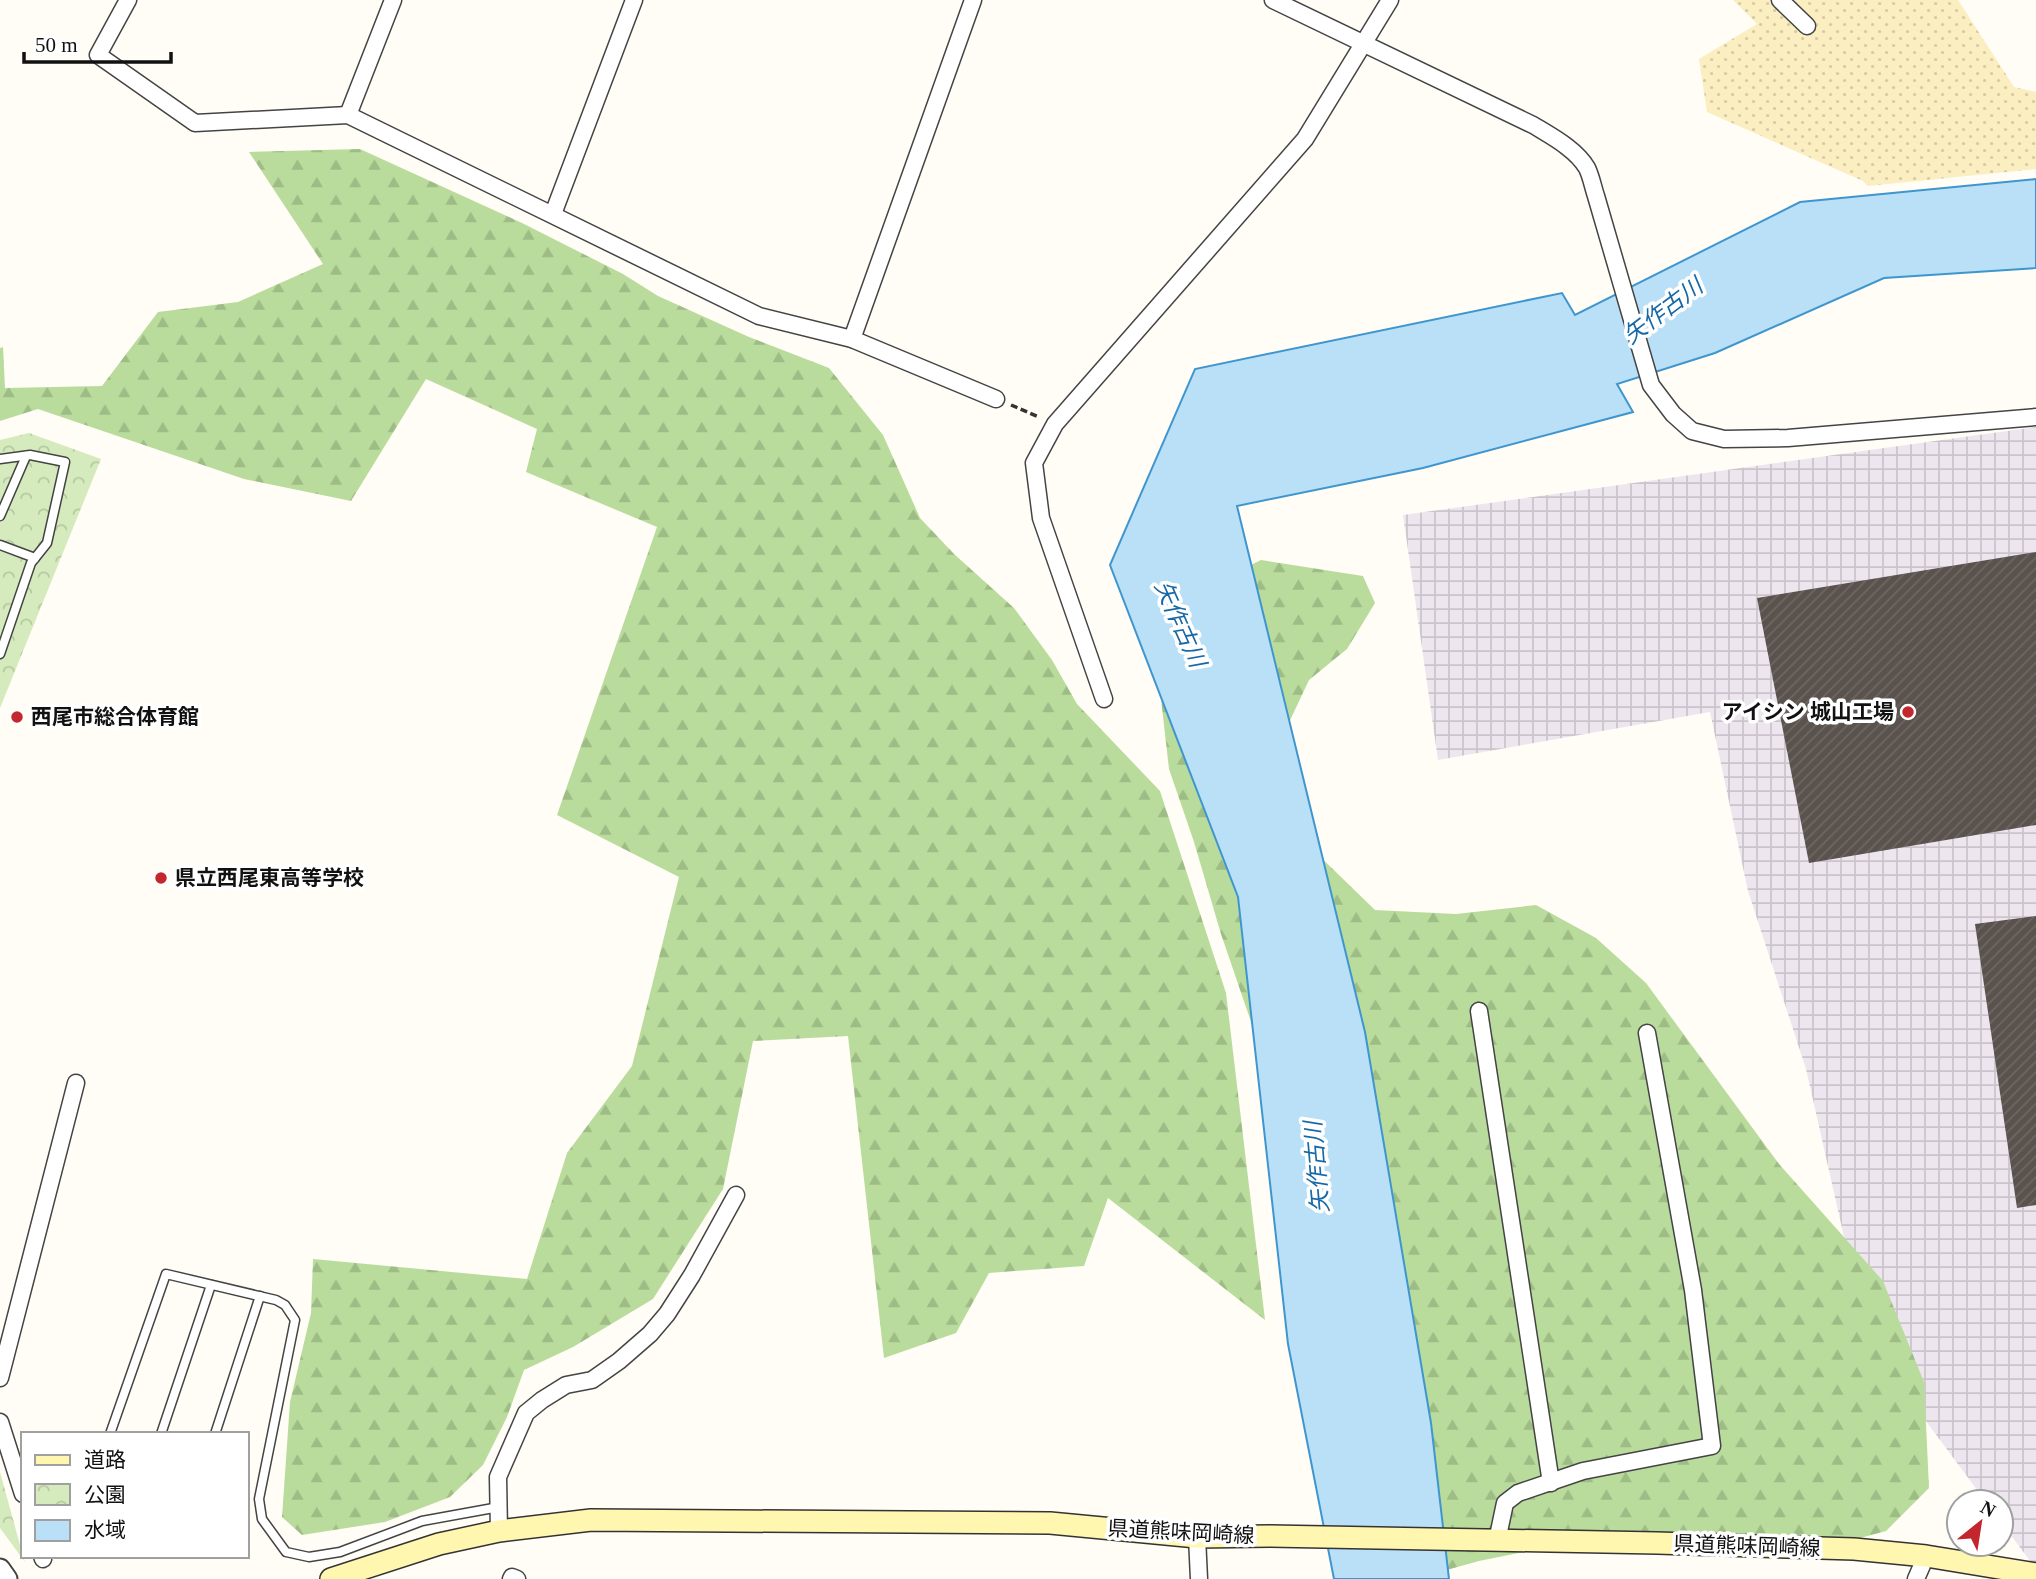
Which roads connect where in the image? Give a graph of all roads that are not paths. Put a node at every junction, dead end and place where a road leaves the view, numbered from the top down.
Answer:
1 (128, 0) edge
2 (393, 0) edge
3 (634, 0) edge
4 (972, 0) edge
5 (1273, 0) edge
6 (1390, 0) edge
7 (1780, 0) edge
8 (1807, 26) dead end
9 (1363, 43) junction
10 (348, 115) junction
11 (553, 214) junction
12 (852, 339) junction
13 (996, 399) road end
14 (2036, 417) edge
15 (26, 456) junction
16 (0, 459) edge
17 (0, 516) edge
18 (0, 545) edge
19 (35, 558) junction
20 (0, 654) edge
21 (1104, 699) dead end
22 (1479, 1011) dead end
23 (1647, 1033) dead end
24 (76, 1083) dead end
25 (736, 1195) dead end
26 (211, 1285) junction
27 (260, 1296) junction
28 (0, 1378) edge
29 (0, 1422) edge
30 (111, 1432) edge
31 (162, 1432) edge
32 (216, 1432) edge
33 (1551, 1483) junction
34 (21, 1488) edge
35 (499, 1507) junction
36 (499, 1531) junction
37 (1197, 1537) junction
38 (1497, 1541) junction
39 (1926, 1556) junction
40 (0, 1569) edge
41 (2036, 1574) edge
42 (8, 1579) edge
43 (331, 1579) edge
44 (511, 1579) edge
45 (517, 1579) edge
46 (1199, 1579) edge
47 (1916, 1579) edge

1 - 10 street
2 - 10 street
3 - 11 street
4 - 12 street
5 - 9 street
6 - 9 street
7 - 8 street
9 - 14 street
9 - 21 street
10 - 11 street
11 - 12 street
12 - 13 street
15 - 16 lane
15 - 17 lane
15 - 19 lane
18 - 19 lane
19 - 20 lane
22 - 33 street
23 - 33 street
24 - 28 street
25 - 35 street
26 - 27 lane
26 - 30 lane
26 - 31 lane
27 - 32 lane
27 - 35 lane
29 - 34 street
33 - 38 street
35 - 36 street
36 - 37 main road, 県道熊味岡崎線
36 - 43 main road, 県道熊味岡崎線
37 - 38 main road, 県道熊味岡崎線
37 - 46 street
38 - 39 main road, 県道熊味岡崎線
39 - 41 main road, 県道熊味岡崎線
39 - 47 street
40 - 42 street
44 - 45 street

